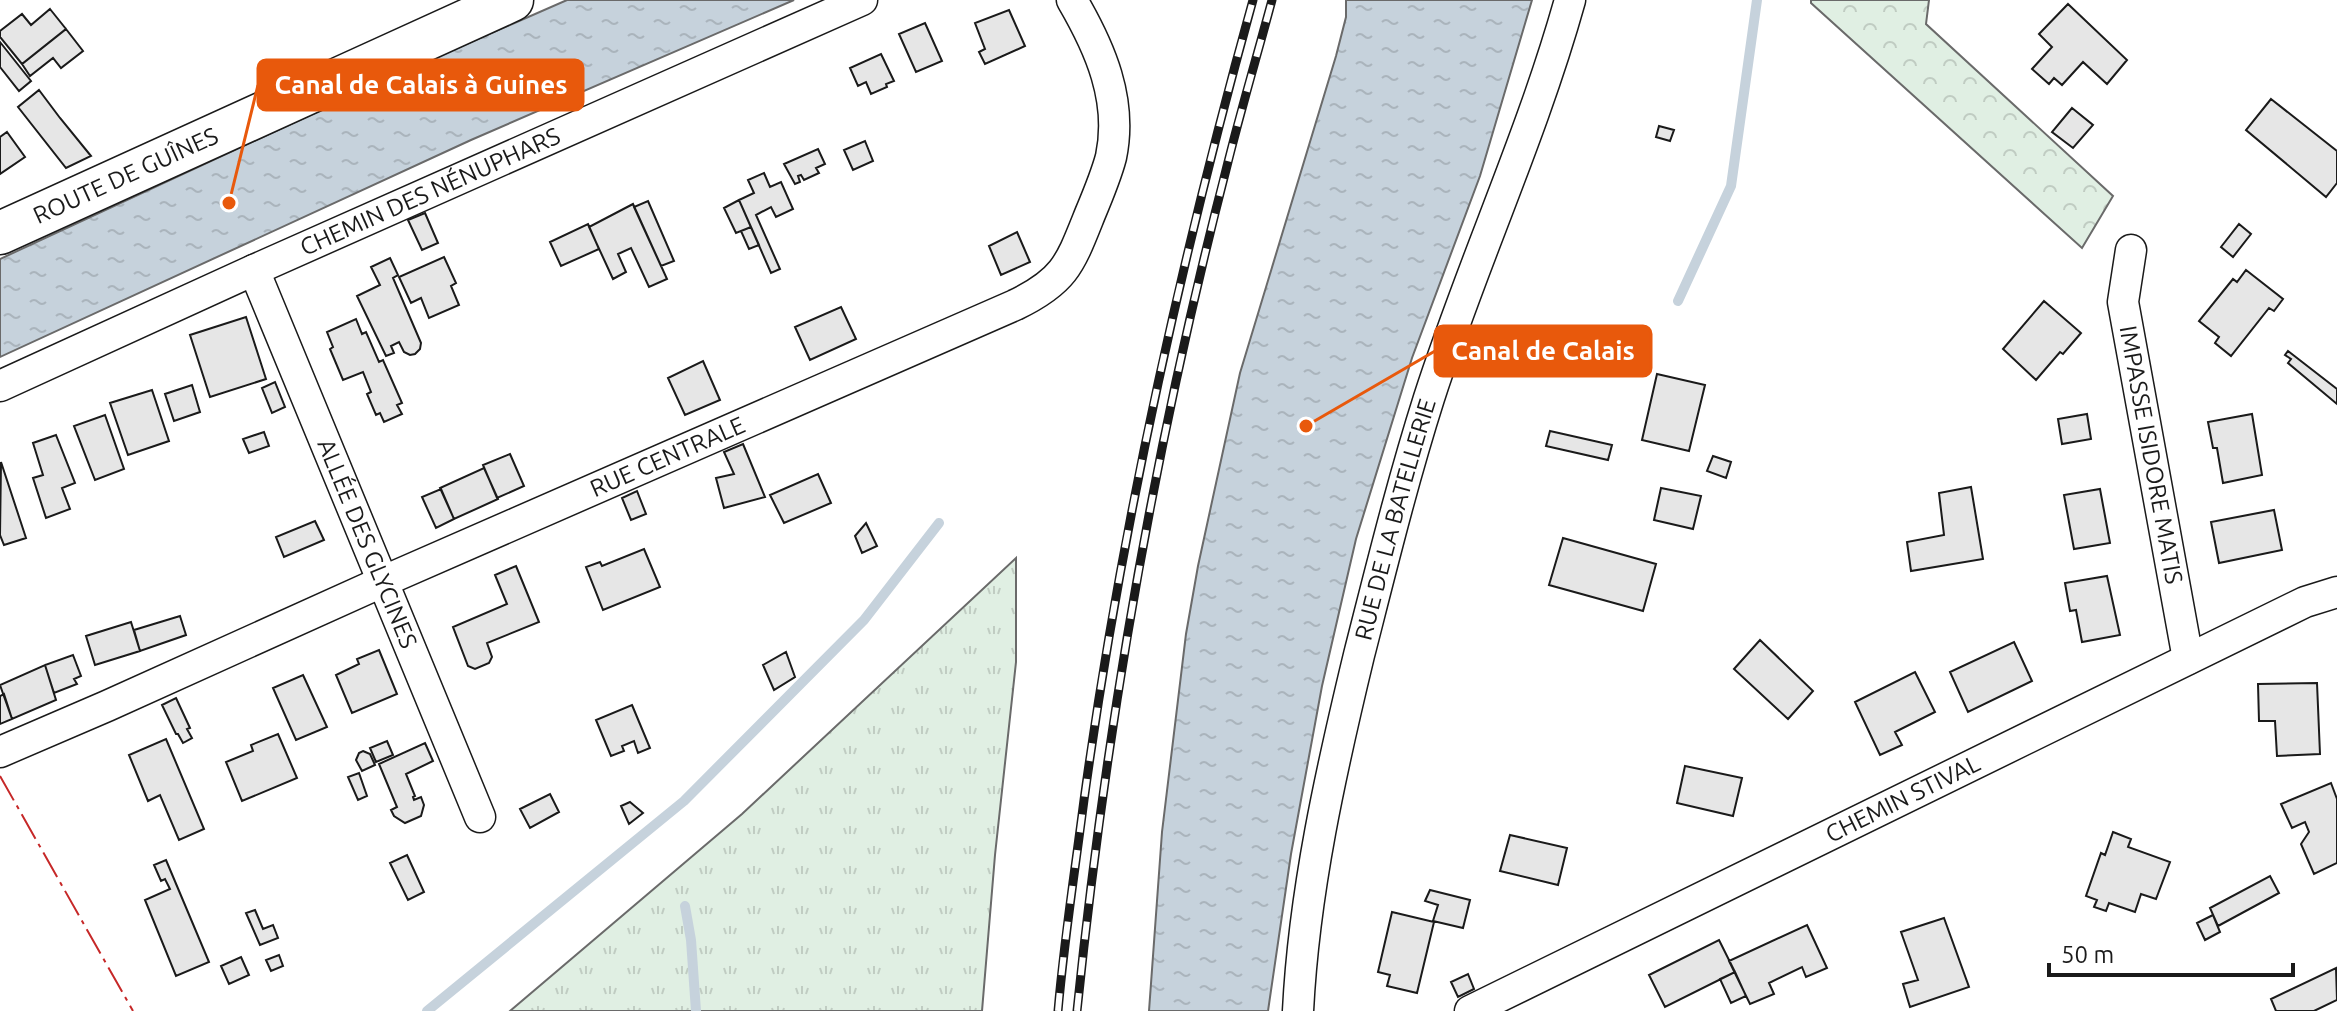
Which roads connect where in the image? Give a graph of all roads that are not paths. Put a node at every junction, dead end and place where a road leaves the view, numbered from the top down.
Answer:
1 (512, 0) edge
2 (862, 0) edge
3 (1072, 0) edge
4 (1570, 0) edge
5 (0, 233) edge
6 (2131, 250) dead end
7 (254, 270) junction
8 (0, 386) edge
9 (384, 581) junction
10 (2337, 592) edge
11 (2188, 659) junction
12 (0, 752) edge
13 (480, 817) dead end
14 (1298, 1011) edge
15 (1470, 1011) edge

1 - 5 main road, ROUTE DE GUÎNES
2 - 7 street, CHEMIN DES NÉNUPHARS
3 - 9 street, RUE CENTRALE
4 - 14 street, RUE DE LA BATELLERIE
6 - 11 street, IMPASSE ISIDORE MATIS
7 - 8 street, CHEMIN DES NÉNUPHARS
7 - 9 street, ALLÉE DES GLYCINES
9 - 12 street, RUE CENTRALE
9 - 13 street, ALLÉE DES GLYCINES
10 - 11 street, CHEMIN STIVAL
11 - 15 street, CHEMIN STIVAL

